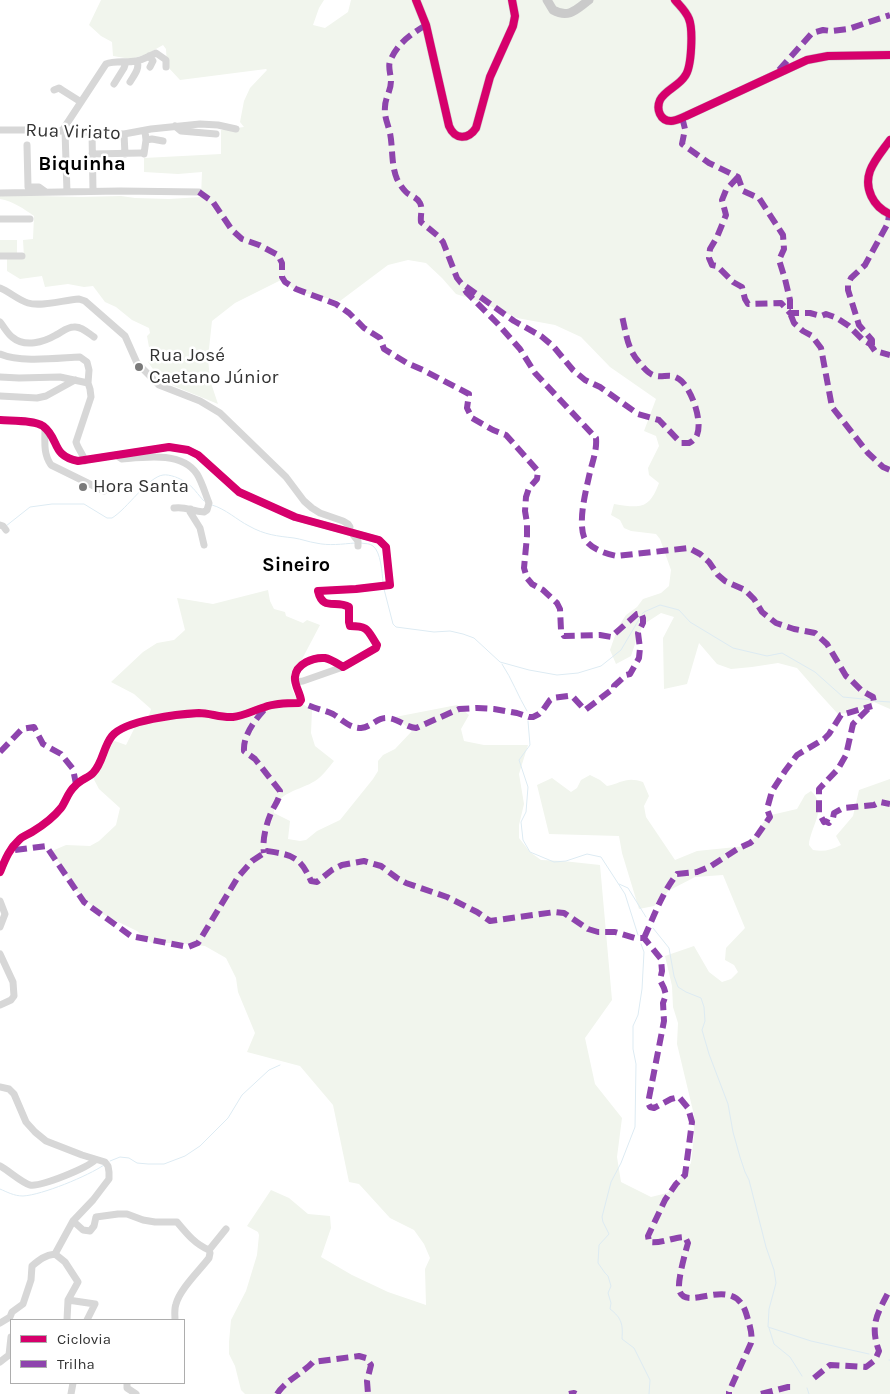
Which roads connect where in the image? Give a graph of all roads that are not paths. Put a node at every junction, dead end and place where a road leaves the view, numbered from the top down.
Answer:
1 (416, 0) edge
2 (512, 0) edge
3 (547, 0) edge
4 (589, 0) edge
5 (675, 0) edge
6 (890, 55) edge
7 (149, 56) junction
8 (137, 61) junction
9 (126, 62) junction
10 (150, 67) dead end
11 (166, 67) dead end
12 (130, 82) dead end
13 (114, 84) dead end
14 (54, 90) dead end
15 (81, 102) junction
16 (175, 126) junction
17 (236, 129) dead end
18 (0, 130) edge
19 (64, 131) junction
20 (145, 131) junction
21 (92, 132) junction
22 (124, 134) junction
23 (216, 134) dead end
24 (146, 140) junction
25 (890, 140) edge
26 (163, 141) dead end
27 (27, 145) dead end
28 (92, 154) junction
29 (124, 154) junction
30 (93, 191) junction
31 (46, 192) junction
32 (66, 192) junction
33 (199, 192) dead end
34 (0, 193) edge
35 (890, 214) edge
36 (30, 218) dead end
37 (0, 219) edge
38 (0, 256) edge
39 (22, 256) dead end
40 (0, 288) edge
41 (0, 322) edge
42 (94, 337) dead end
43 (0, 354) edge
44 (0, 377) edge
45 (76, 380) junction
46 (88, 383) junction
47 (0, 396) edge
48 (0, 420) edge
49 (45, 428) junction
50 (116, 456) junction
51 (85, 461) junction
52 (104, 491) dead end
53 (174, 508) dead end
54 (191, 509) junction
55 (350, 532) junction
56 (358, 544) dead end
57 (204, 545) dead end
58 (343, 667) junction
59 (296, 682) junction
60 (0, 872) edge
61 (0, 901) edge
62 (0, 927) edge
63 (0, 954) edge
64 (0, 1005) edge
65 (0, 1087) edge
66 (95, 1160) junction
67 (2, 1166) edge
68 (73, 1221) junction
69 (226, 1228) dead end
70 (209, 1250) junction
71 (55, 1254) junction
72 (68, 1300) junction
73 (12, 1312) junction
74 (12, 1319) edge
75 (67, 1319) edge
76 (88, 1319) edge
77 (175, 1319) edge
78 (0, 1323) edge
79 (10, 1346) edge
80 (0, 1362) edge
81 (127, 1384) edge
82 (136, 1394) edge

1 - 2 main road
3 - 4 main road
5 - 6 main road
7 - 8 street
7 - 10 street
7 - 11 street
8 - 9 street
8 - 12 street
9 - 13 street
9 - 15 street
14 - 15 street
15 - 19 street
16 - 17 street, Rua Viriato
16 - 20 street, Rua Viriato
16 - 23 street, Rua Viriato
18 - 19 street, Rua Viriato
19 - 21 street, Rua Viriato
19 - 32 street
20 - 22 street, Rua Viriato
20 - 24 street, Rua Viriato
21 - 22 street, Rua Viriato
21 - 28 street
22 - 29 street
24 - 26 street, Rua Viriato
24 - 29 street, Rua Viriato
25 - 35 main road
27 - 31 street
28 - 29 street
28 - 30 street
30 - 32 street
30 - 33 street
31 - 32 street
31 - 34 street
36 - 37 street
38 - 39 street
40 - 55 street
41 - 42 street
43 - 46 street
44 - 45 street
45 - 46 street
45 - 47 street
46 - 51 street
48 - 49 street
49 - 51 street
49 - 52 street
50 - 51 street
50 - 54 street
50 - 55 street
53 - 54 street
54 - 57 street
55 - 56 street
55 - 58 street
58 - 59 street
58 - 59 street
59 - 60 street
61 - 62 street
63 - 64 street
65 - 66 street
66 - 67 street
66 - 68 street
68 - 70 street
68 - 71 street
69 - 70 street
70 - 77 street
71 - 72 street
71 - 73 street
72 - 75 street
72 - 76 street
73 - 74 street
73 - 78 street
79 - 80 street
81 - 82 street

